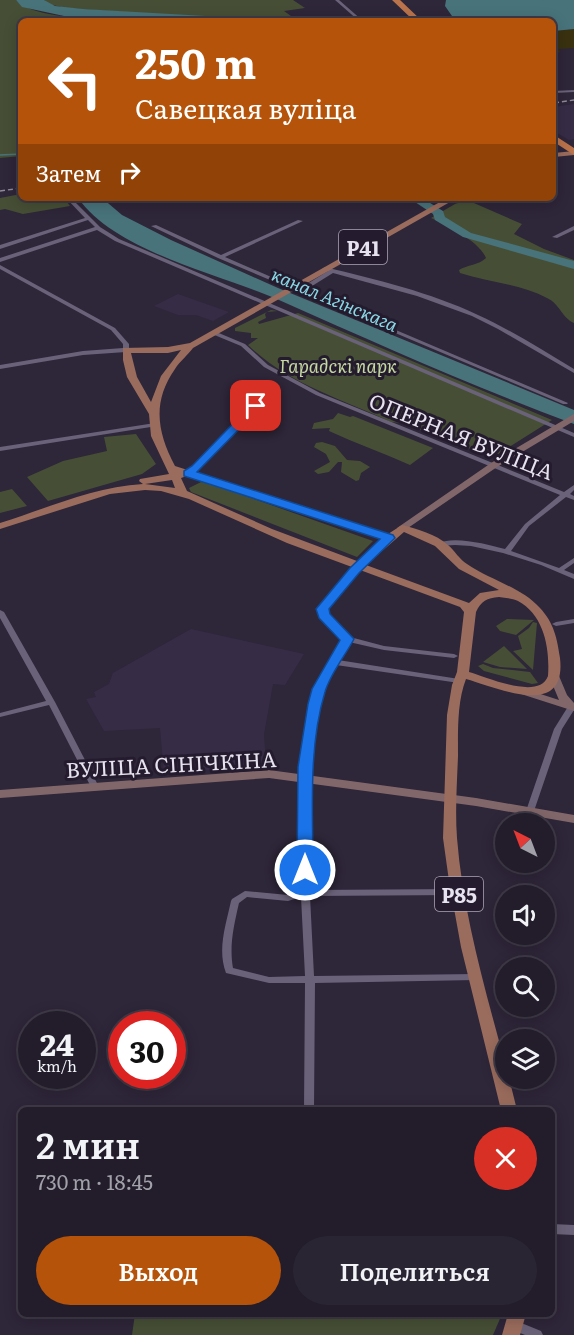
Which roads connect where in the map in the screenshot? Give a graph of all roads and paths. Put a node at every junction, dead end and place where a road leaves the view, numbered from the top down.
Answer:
1 (337, 0) edge
2 (396, 0) edge
3 (358, 18) edge
4 (415, 18) edge
5 (574, 91) edge
6 (556, 92) edge
7 (561, 144) edge
8 (574, 153) edge
9 (556, 155) edge
10 (71, 201) edge
11 (448, 201) edge
12 (87, 219) junction
13 (300, 221) dead end
14 (154, 226) dead end
15 (98, 228) junction
16 (574, 228) edge
17 (555, 237) dead end
18 (0, 247) edge
19 (220, 257) junction
20 (0, 260) edge
21 (0, 267) edge
22 (328, 270) junction
23 (301, 290) junction
24 (214, 333) junction
25 (193, 345) junction
26 (126, 350) junction
27 (168, 350) junction
28 (176, 358) junction
29 (0, 367) edge
30 (574, 371) edge
31 (136, 387) junction
32 (159, 388) junction
33 (564, 403) dead end
34 (256, 406) dead end
35 (574, 417) edge
36 (154, 420) junction
37 (574, 435) edge
38 (0, 449) edge
39 (494, 465) junction
40 (172, 468) junction
41 (188, 473) junction
42 (209, 479) junction
43 (142, 484) junction
44 (574, 487) edge
45 (181, 490) junction
46 (565, 494) junction
47 (574, 498) edge
48 (0, 526) edge
49 (402, 528) junction
50 (389, 538) junction
51 (439, 544) junction
52 (506, 552) junction
53 (574, 560) edge
54 (358, 566) junction
55 (560, 570) junction
56 (574, 577) edge
57 (521, 597) junction
58 (469, 611) junction
59 (0, 612) edge
60 (574, 621) edge
61 (556, 624) dead end
62 (346, 642) junction
63 (454, 656) dead end
64 (334, 662) junction
65 (554, 676) junction
66 (461, 677) junction
67 (525, 692) junction
68 (51, 702) junction
69 (573, 708) edge
70 (0, 715) edge
71 (305, 777) junction
72 (95, 787) junction
73 (0, 794) edge
74 (450, 798) junction
75 (530, 811) junction
76 (574, 821) edge
77 (458, 892) junction
78 (305, 893) junction
79 (476, 977) junction
80 (310, 981) junction
81 (309, 1107) edge
82 (508, 1107) edge
83 (555, 1229) edge
84 (574, 1230) edge
85 (514, 1325) edge
86 (537, 1335) edge

1 - 3 street
2 - 4 highway
5 - 6 street
7 - 8 highway
8 - 9 main road
10 - 12 street
11 - 22 main road, Р41
12 - 15 street
12 - 18 street
13 - 19 street
14 - 19 street
15 - 20 street
15 - 37 street
16 - 17 street
19 - 23 street
21 - 26 street
22 - 23 street
22 - 24 main road, Р41
22 - 30 street
23 - 33 street
24 - 25 main road, Р41
24 - 39 street, ОПЕРНАЯ ВУЛІЦА
25 - 27 main road, Р41
25 - 28 main road, Р41
26 - 27 main road, Р41
26 - 29 street
26 - 31 main road
27 - 28 main road
28 - 32 main road, Р41
31 - 32 main road
31 - 36 main road
32 - 36 main road, Р41
34 - 41 street
35 - 39 street
36 - 38 street
36 - 40 main road
39 - 46 street, ОПЕРНАЯ ВУЛІЦА
39 - 49 street
40 - 41 main road
40 - 43 main road
40 - 43 main road
40 - 45 main road
41 - 42 main road
42 - 45 main road
42 - 50 main road
43 - 45 main road
43 - 48 main road
44 - 46 street
45 - 54 main road
46 - 47 street, ОПЕРНАЯ ВУЛІЦА
46 - 52 street
49 - 50 main road
49 - 51 main road
50 - 54 main road
51 - 52 street
51 - 57 main road
52 - 55 street
53 - 55 street
54 - 58 main road
54 - 62 street
55 - 56 street
57 - 58 main road
57 - 65 main road
58 - 66 main road, Р85
59 - 68 street
60 - 61 street
62 - 63 street
62 - 64 street
64 - 66 street
64 - 71 street
65 - 67 main road
65 - 69 street
66 - 67 main road
66 - 74 main road, Р85
67 - 69 street
68 - 70 street
68 - 72 street
69 - 75 street
71 - 72 street, ВУЛІЦА СІНІЧКІНА
71 - 74 street, ВУЛІЦА СІНІЧКІНА
71 - 78 street
72 - 73 street, ВУЛІЦА СІНІЧКІНА
74 - 75 street, ВУЛІЦА СІНІЧКІНА
74 - 77 main road, Р85
75 - 76 street, ВУЛІЦА СІНІЧКІНА
77 - 78 street
77 - 79 main road, Р85
78 - 80 street
78 - 80 street
79 - 80 street
79 - 82 main road, Р85
80 - 81 street
83 - 84 street
85 - 86 street

